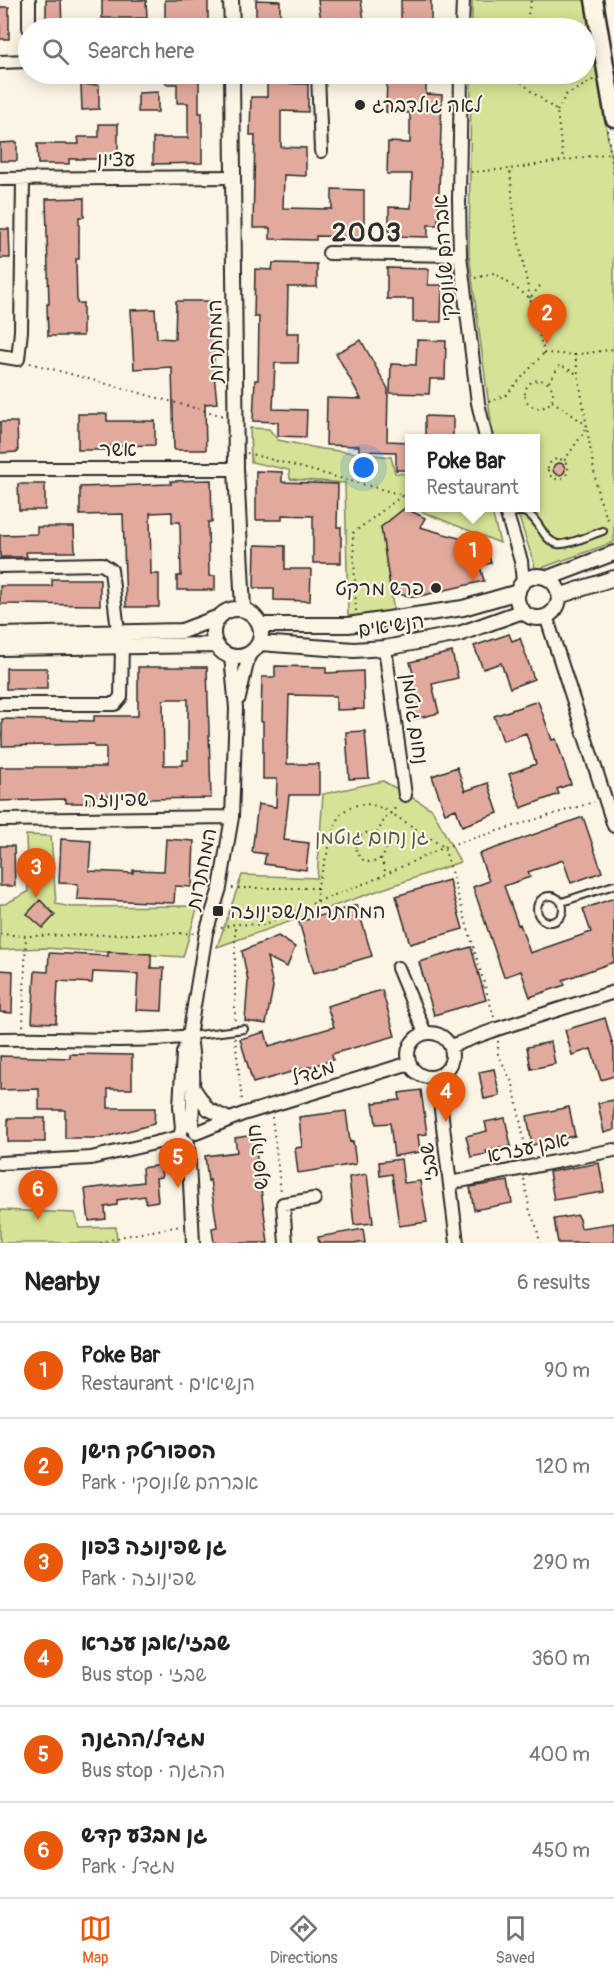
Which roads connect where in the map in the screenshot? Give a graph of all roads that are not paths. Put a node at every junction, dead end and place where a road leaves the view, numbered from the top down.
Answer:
1 (29, 0) edge
2 (231, 0) edge
3 (463, 0) edge
4 (594, 0) edge
5 (29, 18) edge
6 (232, 18) edge
7 (462, 18) edge
8 (18, 61) edge
9 (0, 62) edge
10 (232, 84) edge
11 (318, 84) edge
12 (461, 84) edge
13 (614, 118) edge
14 (321, 151) dead end
15 (233, 177) junction
16 (0, 179) edge
17 (23, 179) junction
18 (329, 253) dead end
19 (460, 255) junction
20 (0, 356) edge
21 (485, 434) edge
22 (0, 469) edge
23 (236, 469) junction
24 (506, 512) edge
25 (526, 512) edge
26 (603, 531) dead end
27 (614, 553) edge
28 (0, 566) edge
29 (548, 578) junction
30 (614, 578) edge
31 (524, 584) junction
32 (559, 596) junction
33 (243, 609) junction
34 (523, 611) junction
35 (546, 616) junction
36 (219, 617) junction
37 (261, 625) junction
38 (0, 635) edge
39 (120, 638) junction
40 (260, 643) junction
41 (216, 645) junction
42 (0, 648) edge
43 (385, 648) junction
44 (249, 654) junction
45 (231, 657) junction
46 (0, 704) edge
47 (236, 708) junction
48 (405, 795) dead end
49 (232, 817) junction
50 (0, 820) edge
51 (614, 826) edge
52 (614, 885) edge
53 (562, 902) junction
54 (398, 968) dead end
55 (614, 992) edge
56 (244, 1029) dead end
57 (426, 1033) junction
58 (189, 1036) junction
59 (0, 1039) edge
60 (451, 1046) junction
61 (410, 1063) junction
62 (437, 1076) junction
63 (193, 1087) junction
64 (229, 1119) junction
65 (188, 1134) junction
66 (614, 1150) edge
67 (0, 1163) edge
68 (450, 1183) junction
69 (314, 1199) dead end
70 (193, 1243) edge
71 (286, 1243) edge
72 (457, 1243) edge

1 - 5 street
2 - 6 street
3 - 7 street
4 - 13 main road
8 - 9 street
10 - 15 street, המחתרות
11 - 14 street
12 - 19 street, אברהם שלונסקי
15 - 17 street, עציון
15 - 23 street, המחתרות
16 - 17 street, עציון
17 - 20 street
18 - 19 street
19 - 21 street, אברהם שלונסקי
22 - 23 street, אשר
23 - 33 street, המחתרות
24 - 31 street
25 - 26 lane
27 - 29 street
28 - 39 street
29 - 31 street
29 - 32 street
30 - 32 street
31 - 34 street
31 - 37 street, הנשיאים
32 - 35 street
33 - 36 street
33 - 37 street
34 - 35 street
34 - 43 street, הנשיאים
35 - 51 street
36 - 39 street
36 - 41 street
37 - 40 street
38 - 39 street
39 - 41 street
39 - 42 street
39 - 46 street
40 - 43 street, הנשיאים
40 - 44 street
41 - 45 street
43 - 48 street, נחום גוטמן
44 - 45 street
44 - 47 street, המחתרות
45 - 47 street, המחתרות
47 - 49 street, המחתרות
49 - 50 street, שפינוזה
49 - 58 street, המחתרות
52 - 53 lane
53 - 53 lane
54 - 57 street
55 - 60 street
56 - 58 lane
57 - 60 street
57 - 61 street
58 - 59 street
58 - 63 street, המחתרות
58 - 65 street, המחתרות
60 - 62 street
61 - 62 street
61 - 64 street, מגדל
62 - 68 street, שבזי
63 - 64 street
63 - 65 street, המחתרות
64 - 65 street, מגדל
65 - 67 street, מגדל
65 - 70 street
66 - 68 street, אבן עזרא
68 - 72 street, שבזי
69 - 71 street, חנה סנש

